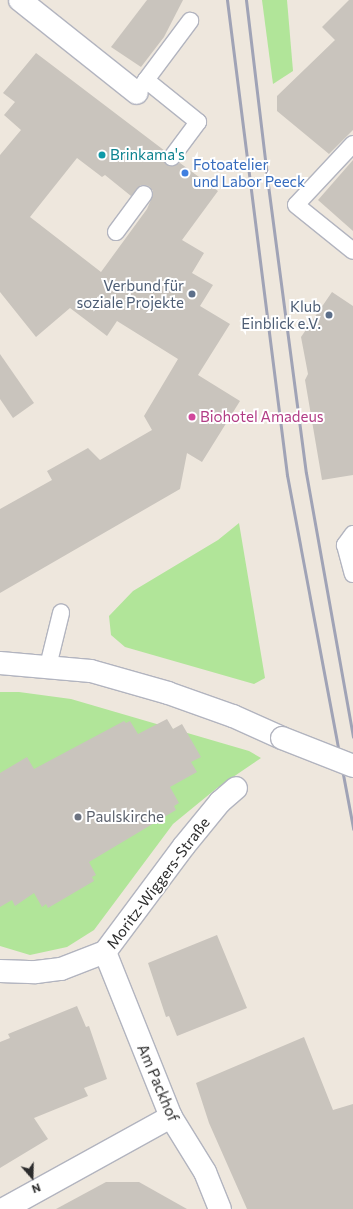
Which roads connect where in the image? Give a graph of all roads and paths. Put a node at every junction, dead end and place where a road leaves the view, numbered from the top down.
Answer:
1 (20, 0) edge
2 (190, 21) dead end
3 (141, 87) junction
4 (353, 144) edge
5 (172, 157) dead end
6 (144, 194) dead end
7 (116, 232) dead end
8 (353, 251) edge
9 (353, 534) edge
10 (353, 574) edge
11 (61, 613) dead end
12 (0, 663) edge
13 (48, 666) junction
14 (353, 766) edge
15 (236, 788) dead end
16 (105, 952) junction
17 (0, 971) edge
18 (171, 1117) junction
19 (4, 1209) edge
20 (220, 1209) edge

1 - 3 street
2 - 3 lane
3 - 5 lane
4 - 8 lane
6 - 7 lane
9 - 10 lane
11 - 13 lane
12 - 13 street
13 - 14 street, bridge
15 - 16 street, Moritz-Wiggers-Straße
16 - 17 street, Moritz-Wiggers-Straße
16 - 18 street, Am Packhof
18 - 19 street
18 - 20 street, Am Packhof

